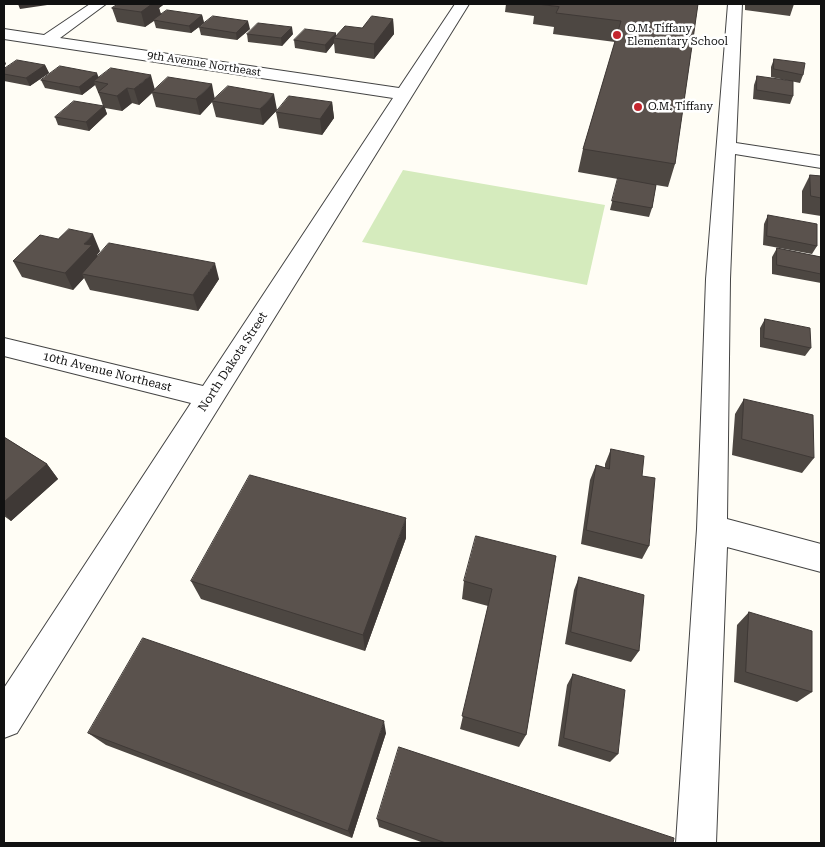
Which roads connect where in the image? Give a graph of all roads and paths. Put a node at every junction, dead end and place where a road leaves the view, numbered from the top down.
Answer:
1 (99, 4) edge
2 (462, 4) edge
3 (735, 4) edge
4 (4, 34) edge
5 (47, 40) junction
6 (404, 94) junction
7 (725, 147) junction
8 (821, 162) edge
9 (4, 347) edge
10 (210, 398) junction
11 (712, 529) junction
12 (821, 558) edge
13 (4, 720) edge
14 (696, 843) edge

1 - 5 street
2 - 6 street, North Dakota Street
3 - 7 street
4 - 5 street, 9th Avenue Northeast
5 - 6 street, 9th Avenue Northeast
6 - 10 street, North Dakota Street
7 - 8 street
7 - 11 street
9 - 10 street, 10th Avenue Northeast
10 - 13 street, North Dakota Street
11 - 12 street
11 - 14 street

